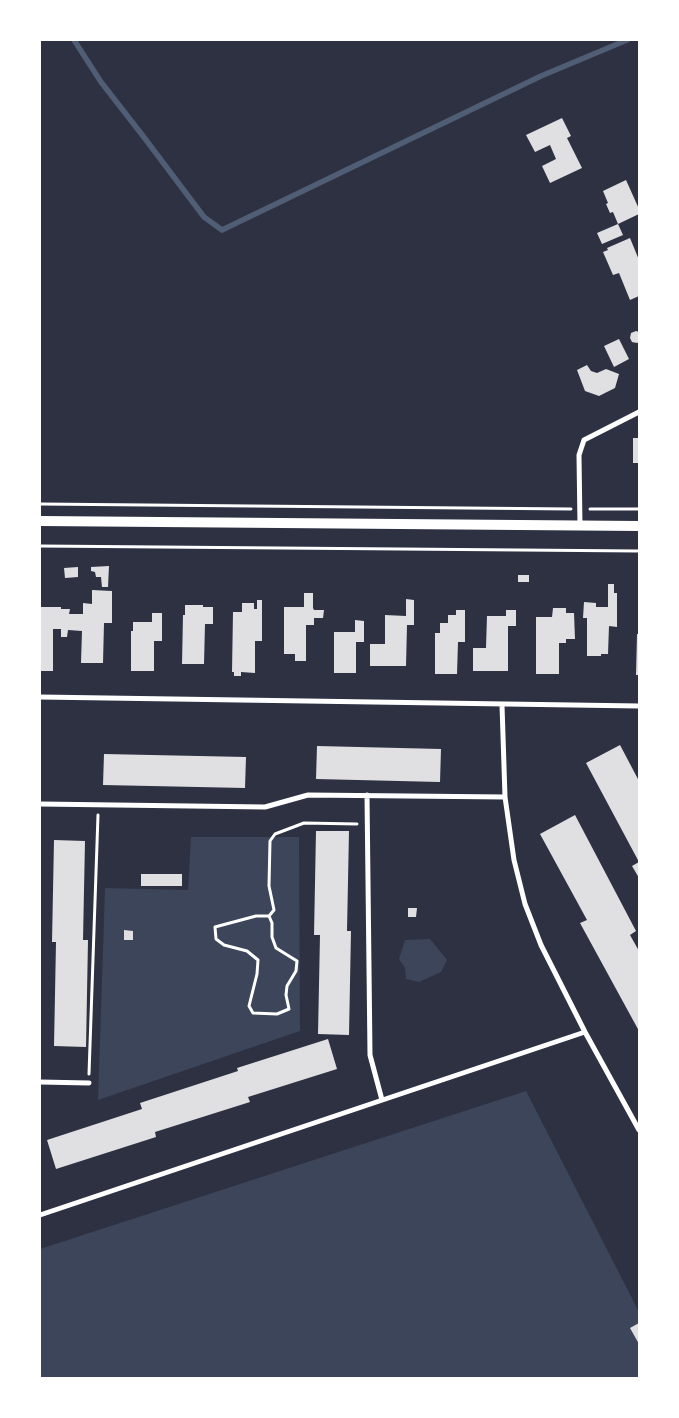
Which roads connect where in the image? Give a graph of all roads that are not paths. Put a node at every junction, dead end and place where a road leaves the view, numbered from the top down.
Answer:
1 (639, 412) edge
2 (40, 521) edge
3 (580, 526) junction
4 (639, 526) edge
5 (40, 697) edge
6 (502, 706) junction
7 (639, 706) edge
8 (367, 795) junction
9 (505, 797) junction
10 (40, 804) edge
11 (585, 1032) junction
12 (40, 1082) edge
13 (89, 1083) road end
14 (382, 1100) junction
15 (639, 1130) edge
16 (40, 1214) edge

1 - 3 street
2 - 3 main road
3 - 4 main road
5 - 6 street
6 - 7 street
6 - 9 street
8 - 9 street
8 - 10 street
8 - 14 street
9 - 11 street
11 - 14 street
11 - 15 street
12 - 13 street
14 - 16 street

